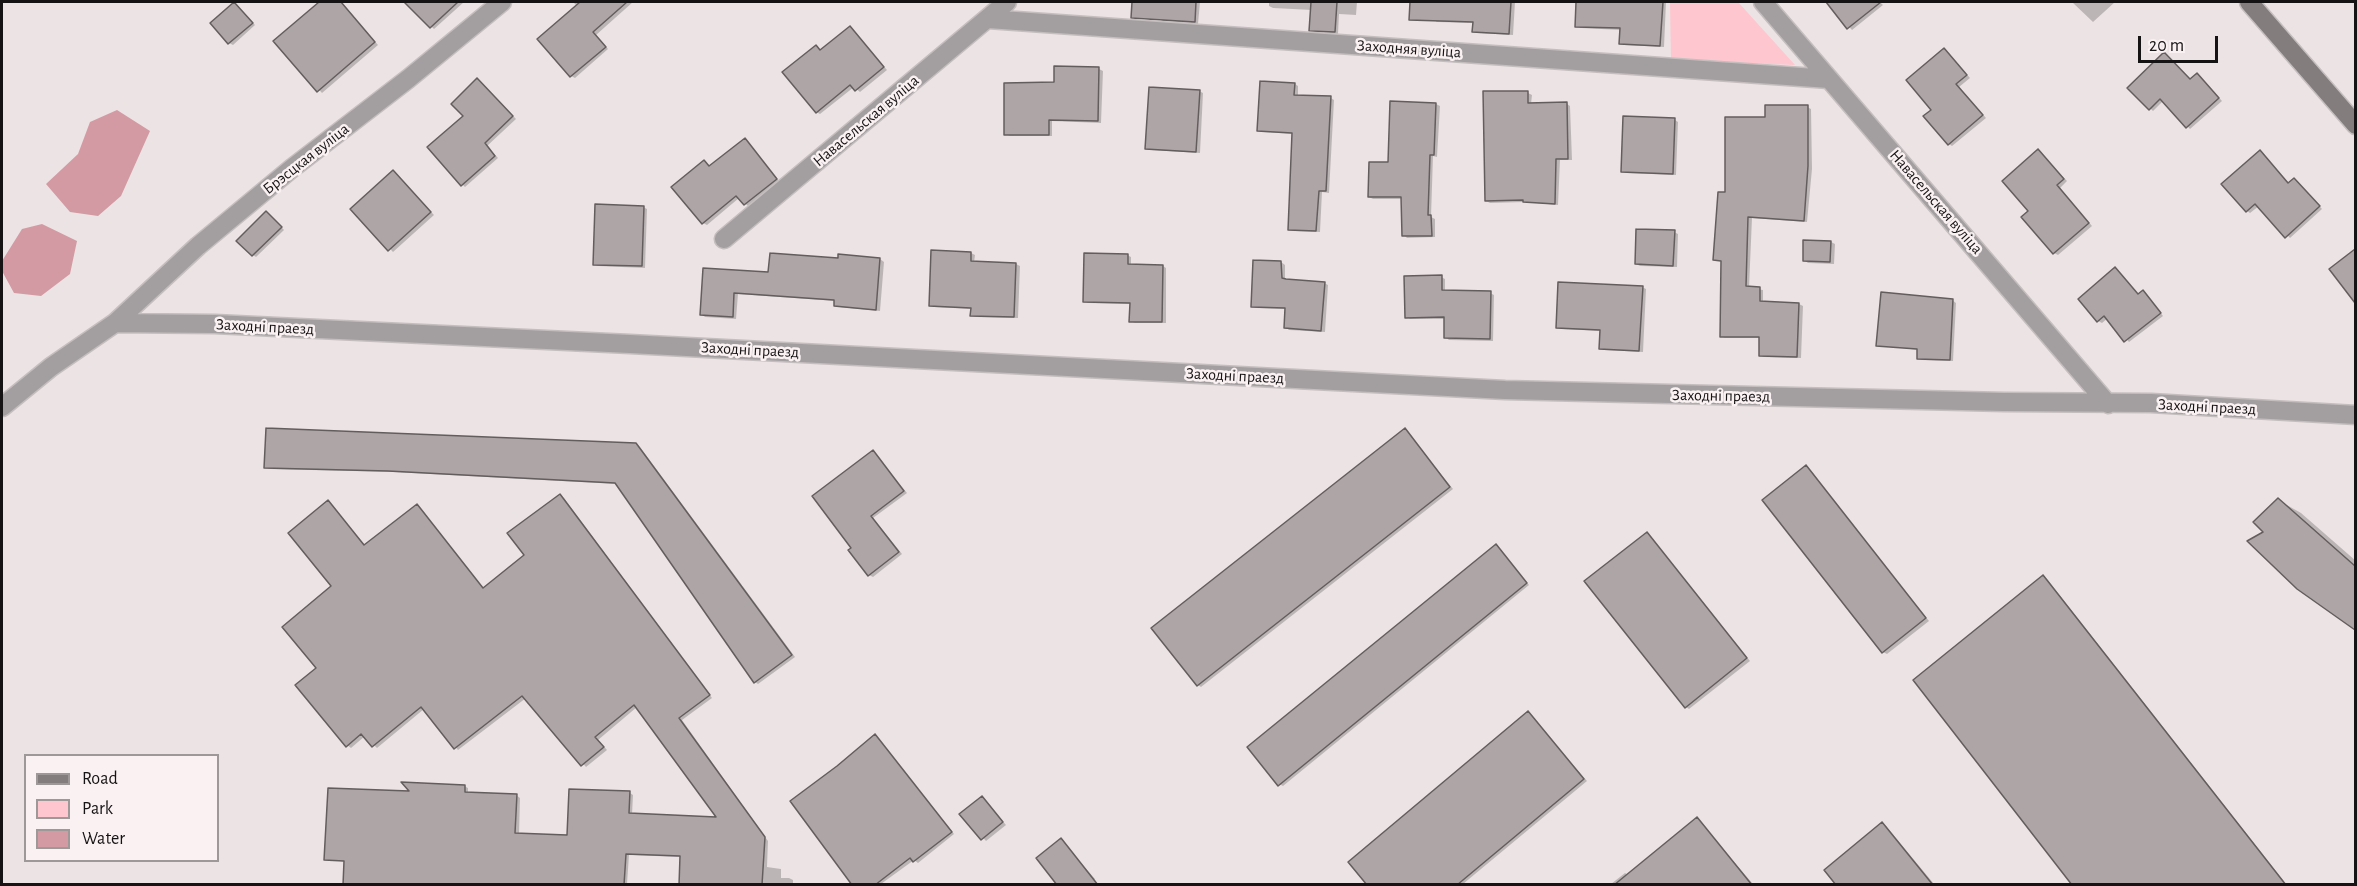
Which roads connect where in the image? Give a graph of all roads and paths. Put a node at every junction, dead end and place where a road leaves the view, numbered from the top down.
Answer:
1 (502, 2) edge
2 (1007, 2) edge
3 (1763, 2) edge
4 (2249, 2) edge
5 (988, 19) junction
6 (1829, 79) junction
7 (2355, 125) edge
8 (724, 239) dead end
9 (116, 323) junction
10 (2108, 404) junction
11 (2, 407) edge
12 (2355, 415) edge

1 - 9 street, Брэсцкая вуліца
2 - 5 street, Навасельская вуліца
3 - 6 street, Навасельская вуліца
4 - 7 main road
5 - 6 street, Заходняя вуліца
5 - 8 street, Навасельская вуліца
6 - 10 street, Навасельская вуліца
9 - 10 street, Заходні праезд
9 - 11 street, Брэсцкая вуліца
10 - 12 street, Заходні праезд

